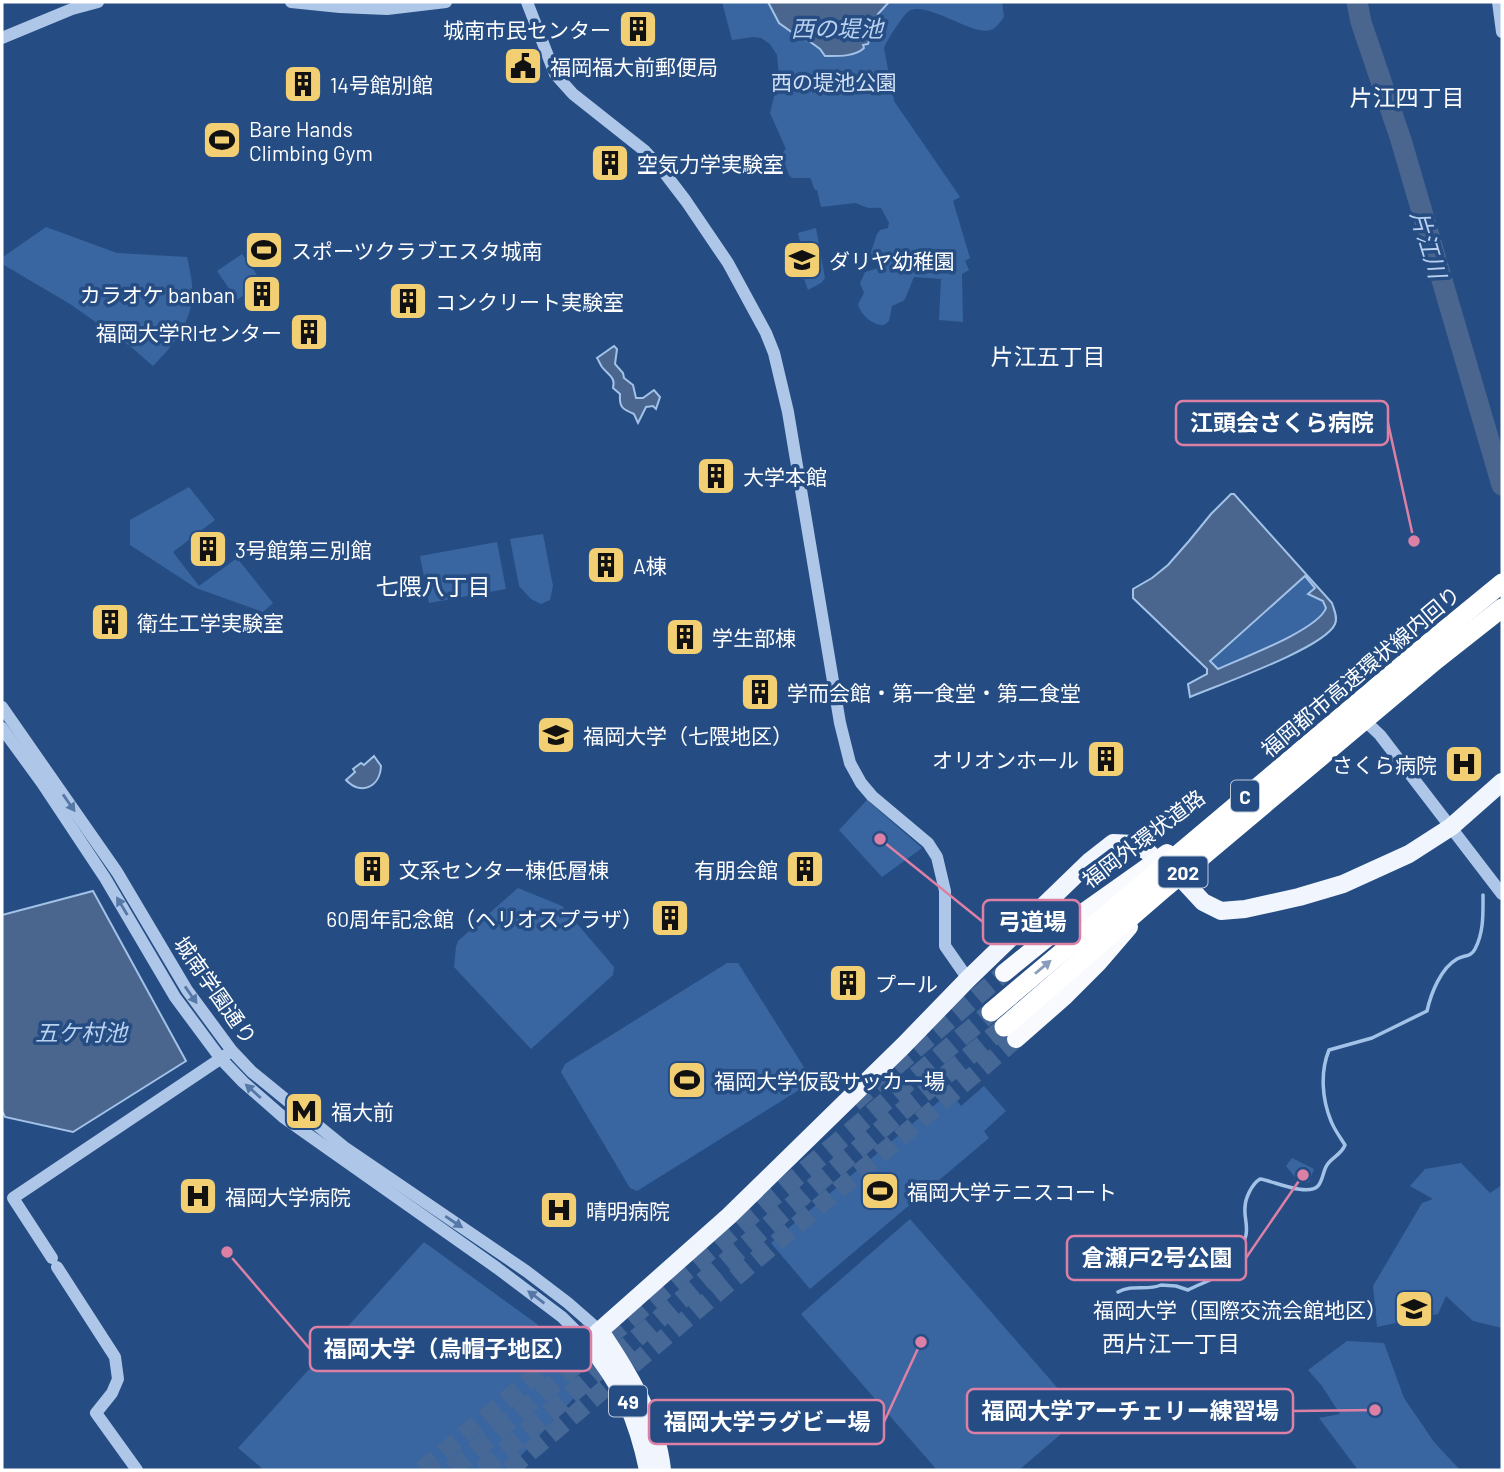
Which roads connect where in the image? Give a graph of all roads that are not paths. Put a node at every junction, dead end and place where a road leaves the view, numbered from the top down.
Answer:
1 (98, 2) edge
2 (291, 2) edge
3 (446, 2) edge
4 (527, 2) edge
5 (1498, 2) edge
6 (1502, 32) edge
7 (2, 38) edge
8 (1502, 575) edge
9 (1502, 583) edge
10 (1502, 606) edge
11 (1347, 702) junction
12 (2, 707) edge
13 (1363, 720) junction
14 (2, 728) edge
15 (1502, 782) edge
16 (1451, 827) junction
17 (1157, 861) junction
18 (1179, 876) junction
19 (1502, 894) edge
20 (1004, 974) tunnel mouth
21 (968, 979) junction
22 (1004, 1026) junction
23 (232, 1051) junction
24 (221, 1059) junction
25 (593, 1336) junction
26 (137, 1470) edge
27 (648, 1470) edge
28 (662, 1470) edge

1 - 7 street
2 - 3 street
4 - 21 street
5 - 6 street
8 - 11 highway, 福岡外環状道路 / 202
22 -> 9 highway, 福岡都市高速環状線内回り / C, bridge
10 - 13 highway, 202
10 - 22 highway, C, bridge
11 - 13 street
11 - 17 highway, 福岡外環状道路 / 202
12 -> 23 street, 城南学園通り
13 - 16 street
13 - 18 highway, 202
24 -> 14 street, 城南学園通り
15 - 16 main road
16 - 18 main road
16 - 19 street
17 - 18 main road
17 - 20 highway, 福岡外環状道路 / 202
17 - 21 main road
18 - 22 highway, 202
21 - 25 main road
23 - 24 street
23 -> 25 street, 城南学園通り
25 -> 24 street, 城南学園通り
24 - 26 street
25 - 27 main road, 49
25 - 28 main road, 49

